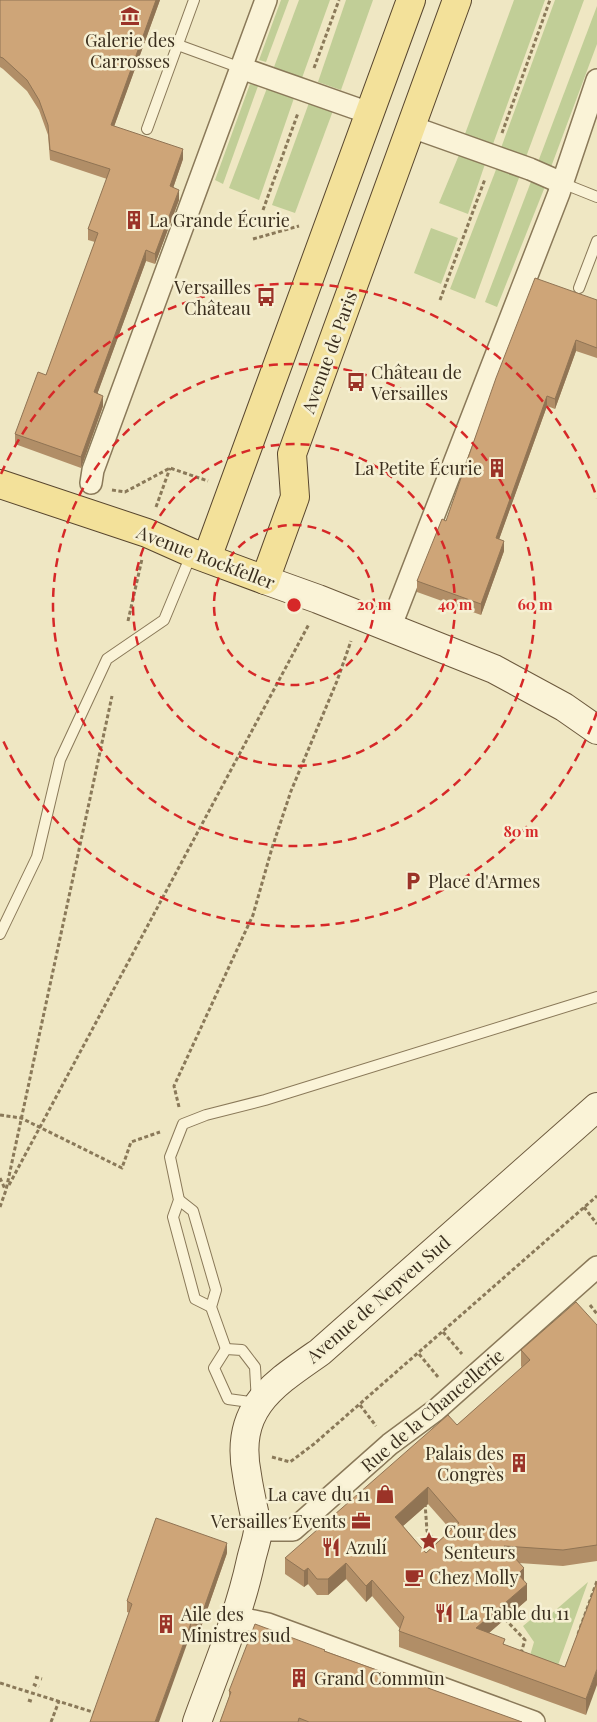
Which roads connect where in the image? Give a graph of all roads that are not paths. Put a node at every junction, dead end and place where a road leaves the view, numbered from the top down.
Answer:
1 (194, 0) edge
2 (266, 0) edge
3 (411, 0) edge
4 (457, 0) edge
5 (178, 46) junction
6 (240, 68) junction
7 (597, 80) edge
8 (369, 113) junction
9 (412, 127) junction
10 (147, 129) dead end
11 (562, 183) junction
12 (597, 197) edge
13 (597, 241) edge
14 (579, 288) dead end
15 (91, 483) dead end
16 (0, 484) edge
17 (200, 555) junction
18 (265, 580) junction
19 (390, 628) junction
20 (597, 730) edge
21 (0, 934) edge
22 (597, 996) edge
23 (597, 1107) edge
24 (179, 1200) junction
25 (597, 1267) edge
26 (211, 1307) junction
27 (226, 1349) junction
28 (257, 1403) junction
29 (258, 1530) junction
30 (235, 1617) junction
31 (197, 1722) edge
32 (534, 1722) edge

1 - 5 lane
2 - 6 street
3 - 8 main road
4 - 9 main road, Avenue de Paris
5 - 6 lane
5 - 10 lane
6 - 8 street
6 - 15 street
7 - 11 street
8 - 17 main road
9 - 11 street
9 - 18 main road, Avenue de Paris
11 - 12 lane
11 - 19 street
13 - 14 lane
16 - 17 main road, Avenue Rockfeller
17 - 18 main road, Avenue Rockfeller
17 - 21 lane
18 - 19 main road, Avenue Rockfeller
19 - 20 main road, Avenue Rockfeller
22 - 24 lane
23 - 28 main road, Avenue de Nepveu Sud
24 - 26 lane
24 - 26 lane
25 - 29 street, Rue de la Chancellerie
26 - 27 lane
27 - 28 lane
27 - 28 lane
28 - 29 main road, Avenue de Nepveu Sud
29 - 30 main road
30 - 31 main road
30 - 32 street

